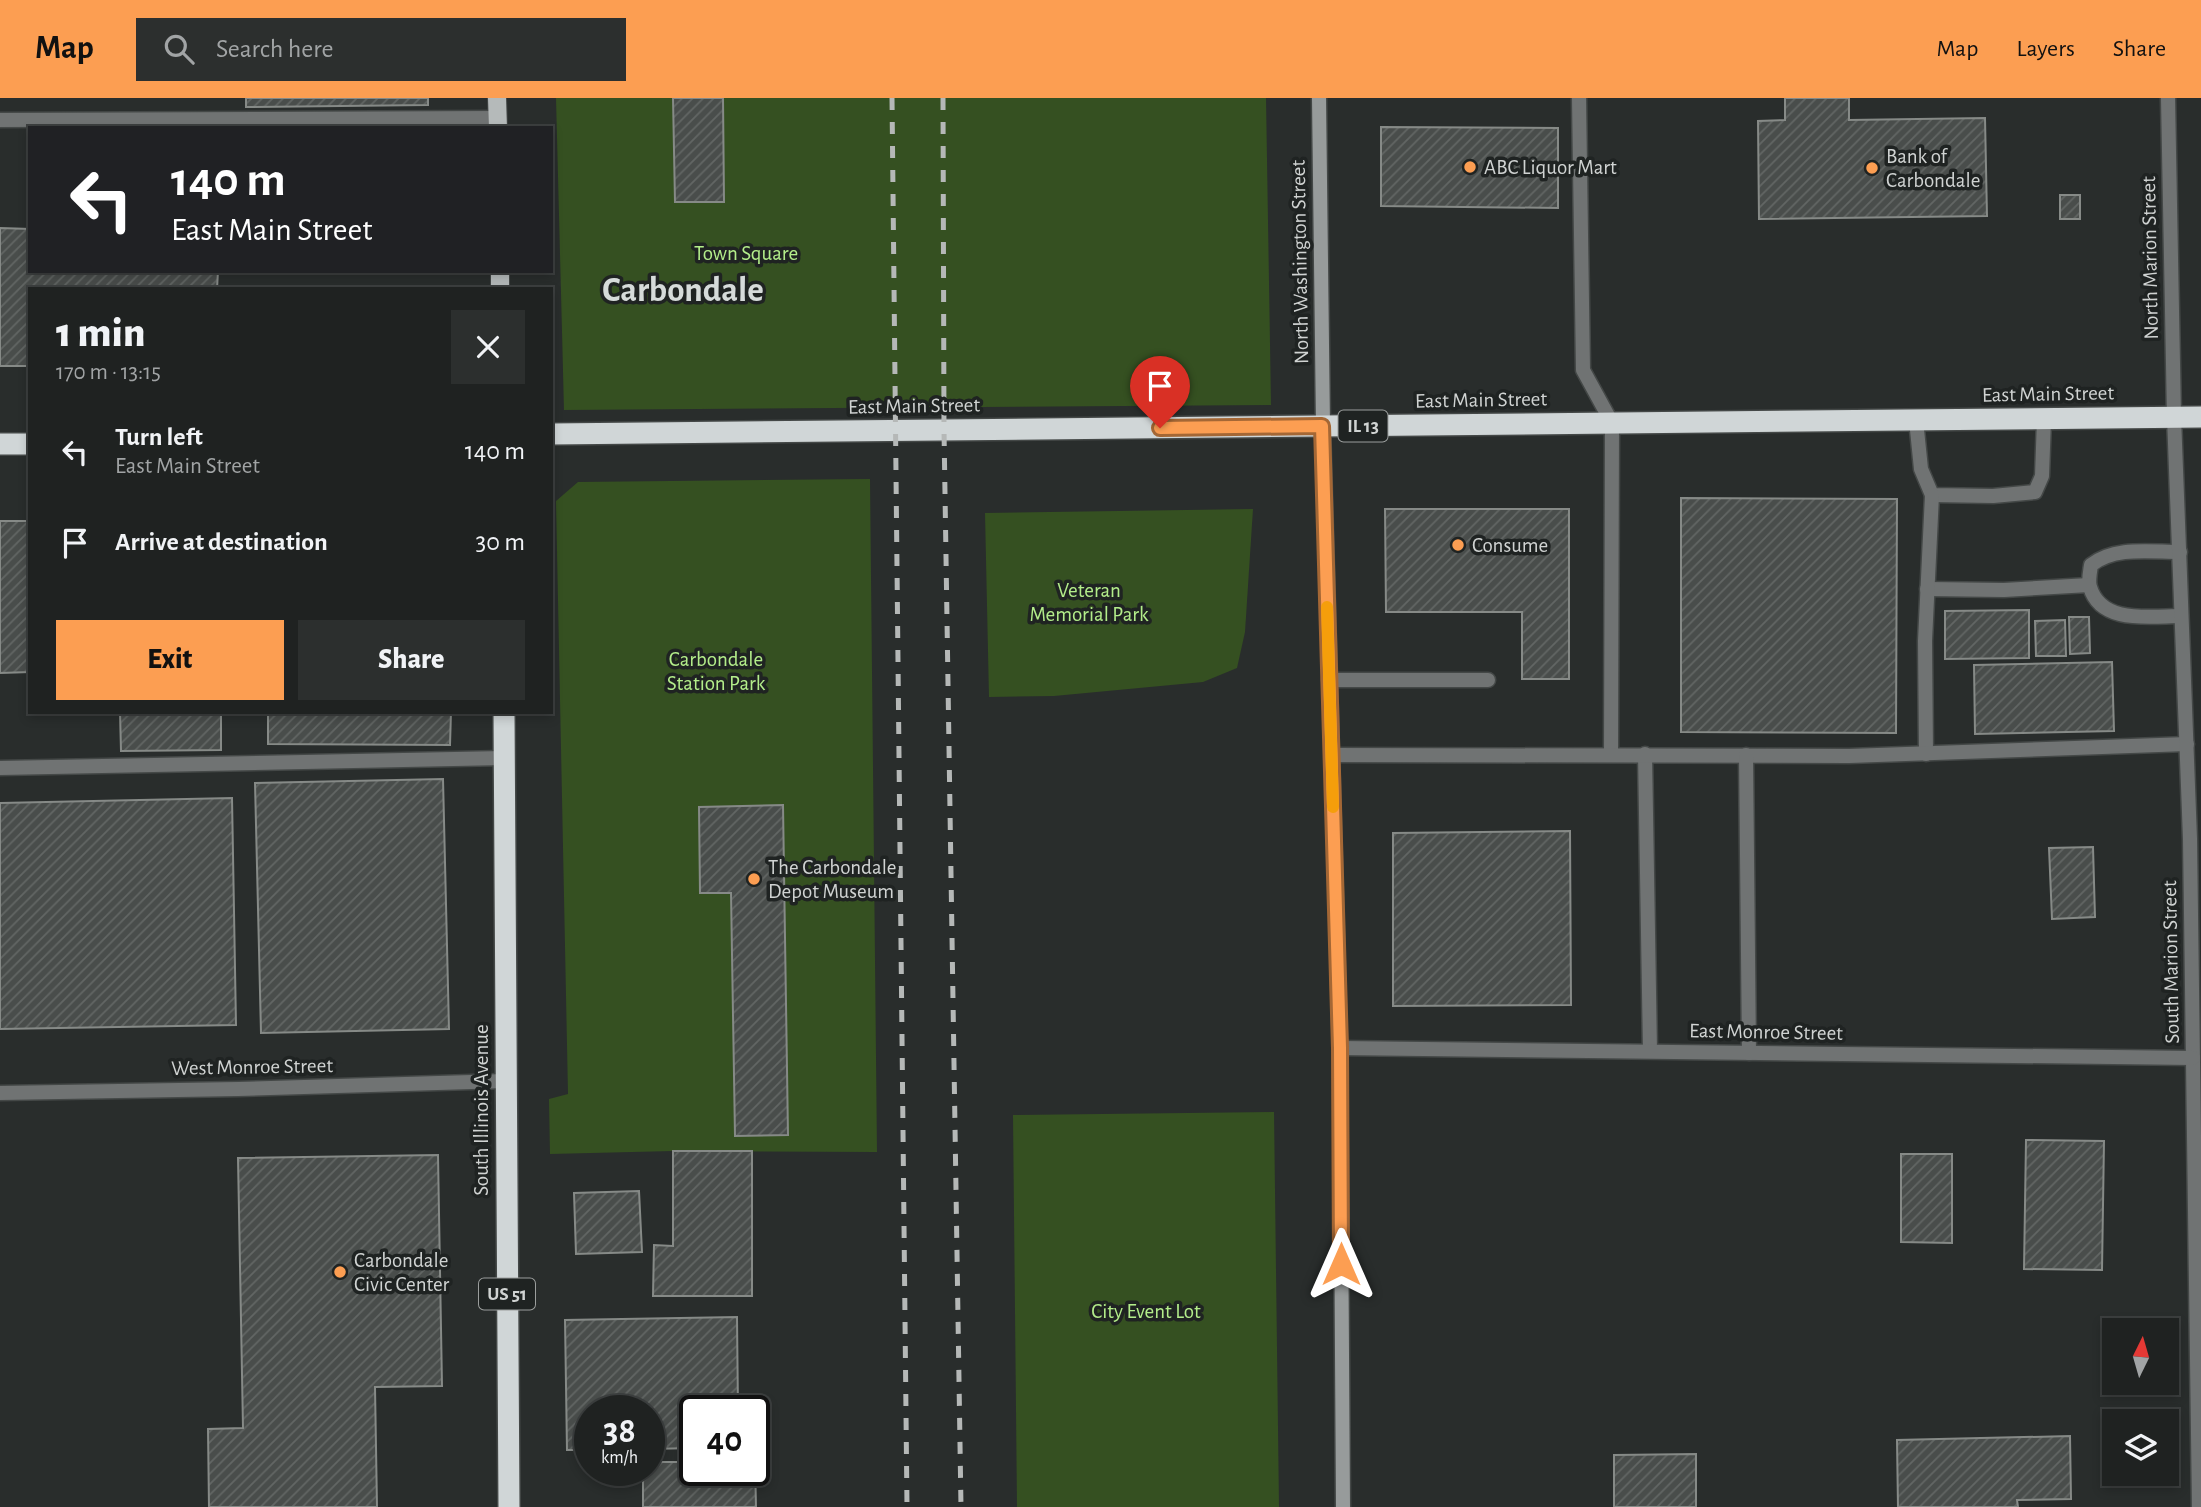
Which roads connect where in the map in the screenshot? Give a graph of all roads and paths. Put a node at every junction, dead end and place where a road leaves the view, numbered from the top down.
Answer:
1 (497, 98) edge
2 (1319, 98) edge
3 (1579, 98) edge
4 (2168, 98) edge
5 (0, 120) edge
6 (498, 123) edge
7 (2174, 417) junction
8 (2201, 417) edge
9 (2044, 419) junction
10 (1916, 420) junction
11 (1612, 423) junction
12 (1322, 426) junction
13 (553, 434) edge
14 (0, 444) edge
15 (28, 444) edge
16 (1932, 495) junction
17 (2179, 552) junction
18 (2089, 585) junction
19 (1927, 589) junction
20 (2181, 616) junction
21 (1329, 680) junction
22 (1488, 680) dead end
23 (503, 714) edge
24 (2186, 744) junction
25 (1645, 754) junction
26 (1926, 754) junction
27 (1332, 755) junction
28 (1611, 755) junction
29 (1746, 755) junction
30 (504, 758) junction
31 (0, 768) edge
32 (1340, 1048) junction
33 (1650, 1051) junction
34 (1749, 1053) junction
35 (2193, 1058) junction
36 (505, 1081) junction
37 (0, 1093) edge
38 (2198, 1210) edge
39 (509, 1507) edge
40 (1343, 1507) edge
41 (2199, 1507) edge

1 - 6 main road
2 - 12 street, North Washington Street
3 - 11 street
4 - 7 street, North Marion Street
5 - 6 street
7 - 8 highway, East Main Street / IL 13
7 - 9 highway, East Main Street / IL 13
7 - 17 street, South Marion Street
9 - 10 highway, East Main Street / IL 13
9 - 16 street
10 - 11 highway, East Main Street / IL 13
10 - 16 street
11 - 12 highway, East Main Street / IL 13
11 - 28 street
12 - 13 highway, East Main Street / IL 13
12 - 21 street, North Washington Street
14 - 15 highway
16 - 19 street
17 - 18 street
17 - 20 street, South Marion Street
18 - 19 street
18 - 20 street
19 - 26 street
20 - 24 street, South Marion Street
21 - 22 street
21 - 27 street, North Washington Street
23 - 30 highway, South Illinois Avenue / US 51
24 - 26 street
24 - 35 street, South Marion Street
25 - 28 street
25 - 29 street
25 - 33 street
26 - 29 street
27 - 28 street
27 - 32 street, North Washington Street
29 - 34 street
30 - 31 street
30 - 36 highway, South Illinois Avenue / US 51
32 - 33 street, East Monroe Street
32 - 40 street, North Washington Street
33 - 34 street, East Monroe Street
34 - 35 street, East Monroe Street
35 - 38 street, South Marion Street
36 - 37 street, West Monroe Street
36 - 39 highway, South Illinois Avenue / US 51
38 - 41 street, South Marion Street

